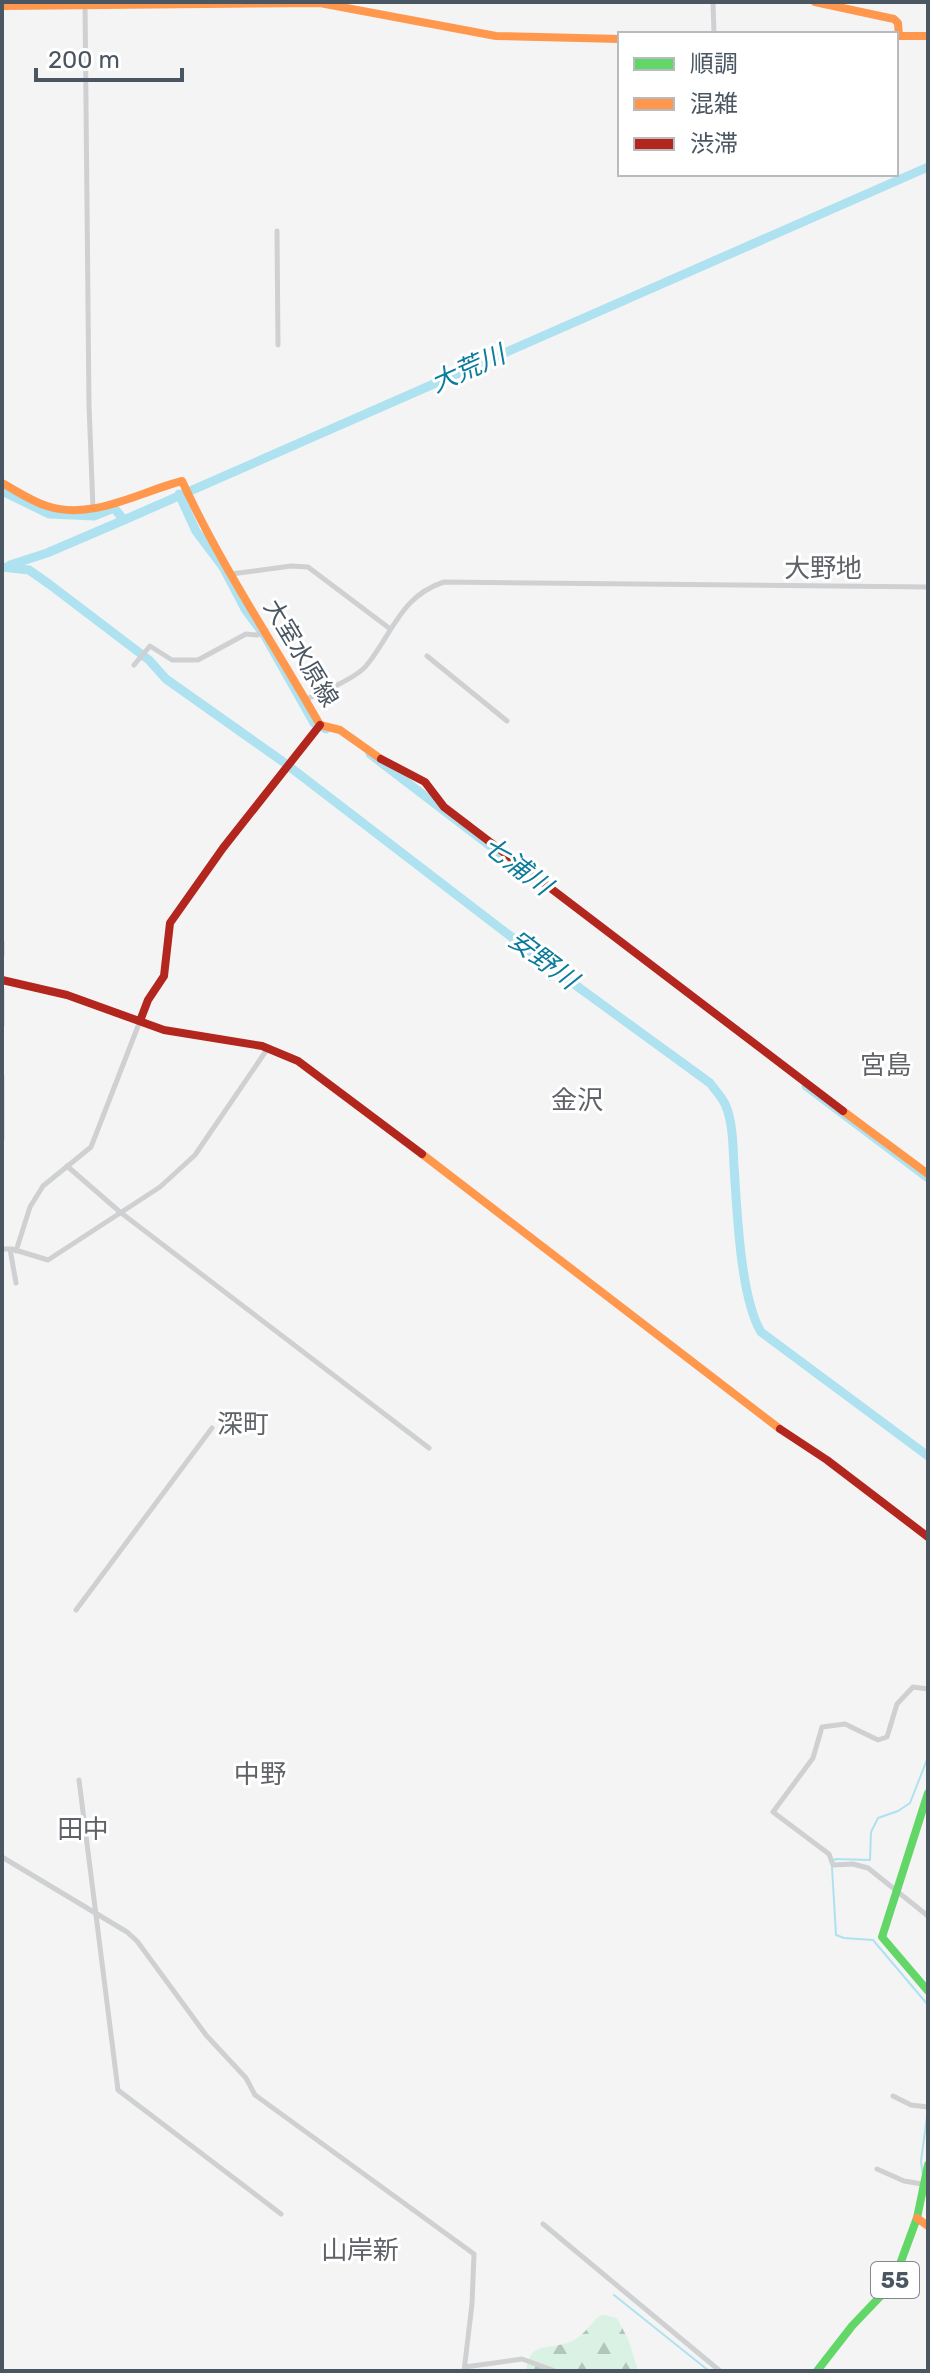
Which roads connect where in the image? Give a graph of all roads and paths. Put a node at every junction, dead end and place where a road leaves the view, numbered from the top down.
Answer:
1 (275, 2) edge
2 (713, 2) edge
3 (815, 2) edge
4 (85, 4) edge
5 (2, 6) edge
6 (364, 6) edge
7 (714, 32) edge
8 (898, 36) edge
9 (928, 36) edge
10 (618, 39) edge
11 (277, 231) dead end
12 (278, 345) dead end
13 (2, 483) edge
14 (93, 509) junction
15 (231, 574) junction
16 (928, 587) edge
17 (389, 628) junction
18 (266, 630) junction
19 (427, 656) dead end
20 (135, 663) dead end
21 (306, 699) junction
22 (507, 721) dead end
23 (320, 725) junction
24 (2, 942) edge
25 (2, 955) edge
26 (2, 980) edge
27 (2, 989) edge
28 (140, 1021) junction
29 (2, 1025) edge
30 (268, 1048) junction
31 (2, 1076) edge
32 (2, 1139) edge
33 (67, 1166) junction
34 (928, 1174) edge
35 (120, 1212) junction
36 (2, 1249) edge
37 (13, 1250) junction
38 (16, 1283) dead end
39 (212, 1428) dead end
40 (429, 1448) dead end
41 (928, 1537) edge
42 (76, 1610) dead end
43 (928, 1689) edge
44 (79, 1780) dead end
45 (928, 1793) edge
46 (2, 1857) edge
47 (896, 1889) junction
48 (96, 1913) junction
49 (928, 1916) edge
50 (928, 1991) edge
51 (893, 2096) dead end
52 (928, 2107) edge
53 (928, 2165) edge
54 (877, 2169) dead end
55 (926, 2185) edge
56 (281, 2214) dead end
57 (917, 2218) junction
58 (543, 2224) dead end
59 (928, 2226) edge
60 (464, 2369) edge
61 (555, 2371) edge
62 (720, 2371) edge
63 (817, 2371) edge

1 - 4 main road
1 - 6 main road
2 - 7 street
3 - 8 main road
4 - 5 main road
4 - 14 street
6 - 10 main road
8 - 9 main road
11 - 12 street
13 - 14 main road, 大室水原線
14 - 15 main road, 大室水原線
15 - 17 street
15 - 18 main road, 大室水原線
16 - 17 street
17 - 21 street
18 - 20 street
18 - 21 main road, 大室水原線
19 - 22 street
21 - 23 main road, 大室水原線
23 - 28 main road
23 - 34 main road, 大室水原線
24 - 25 street
26 - 28 main road
27 - 29 street
28 - 30 main road
28 - 33 street
30 - 35 street
30 - 41 main road
31 - 32 street
33 - 35 street
33 - 37 street
35 - 37 street
35 - 40 street
36 - 37 street
37 - 38 street
39 - 42 street
43 - 47 street
44 - 48 street
45 - 47 main road
46 - 48 street
47 - 49 street
47 - 50 main road
48 - 56 street
48 - 60 street
51 - 52 street
53 - 55 main road, 55
54 - 55 street
55 - 57 main road, 55
57 - 59 main road
57 - 63 main road, 55
58 - 62 street
60 - 61 street

